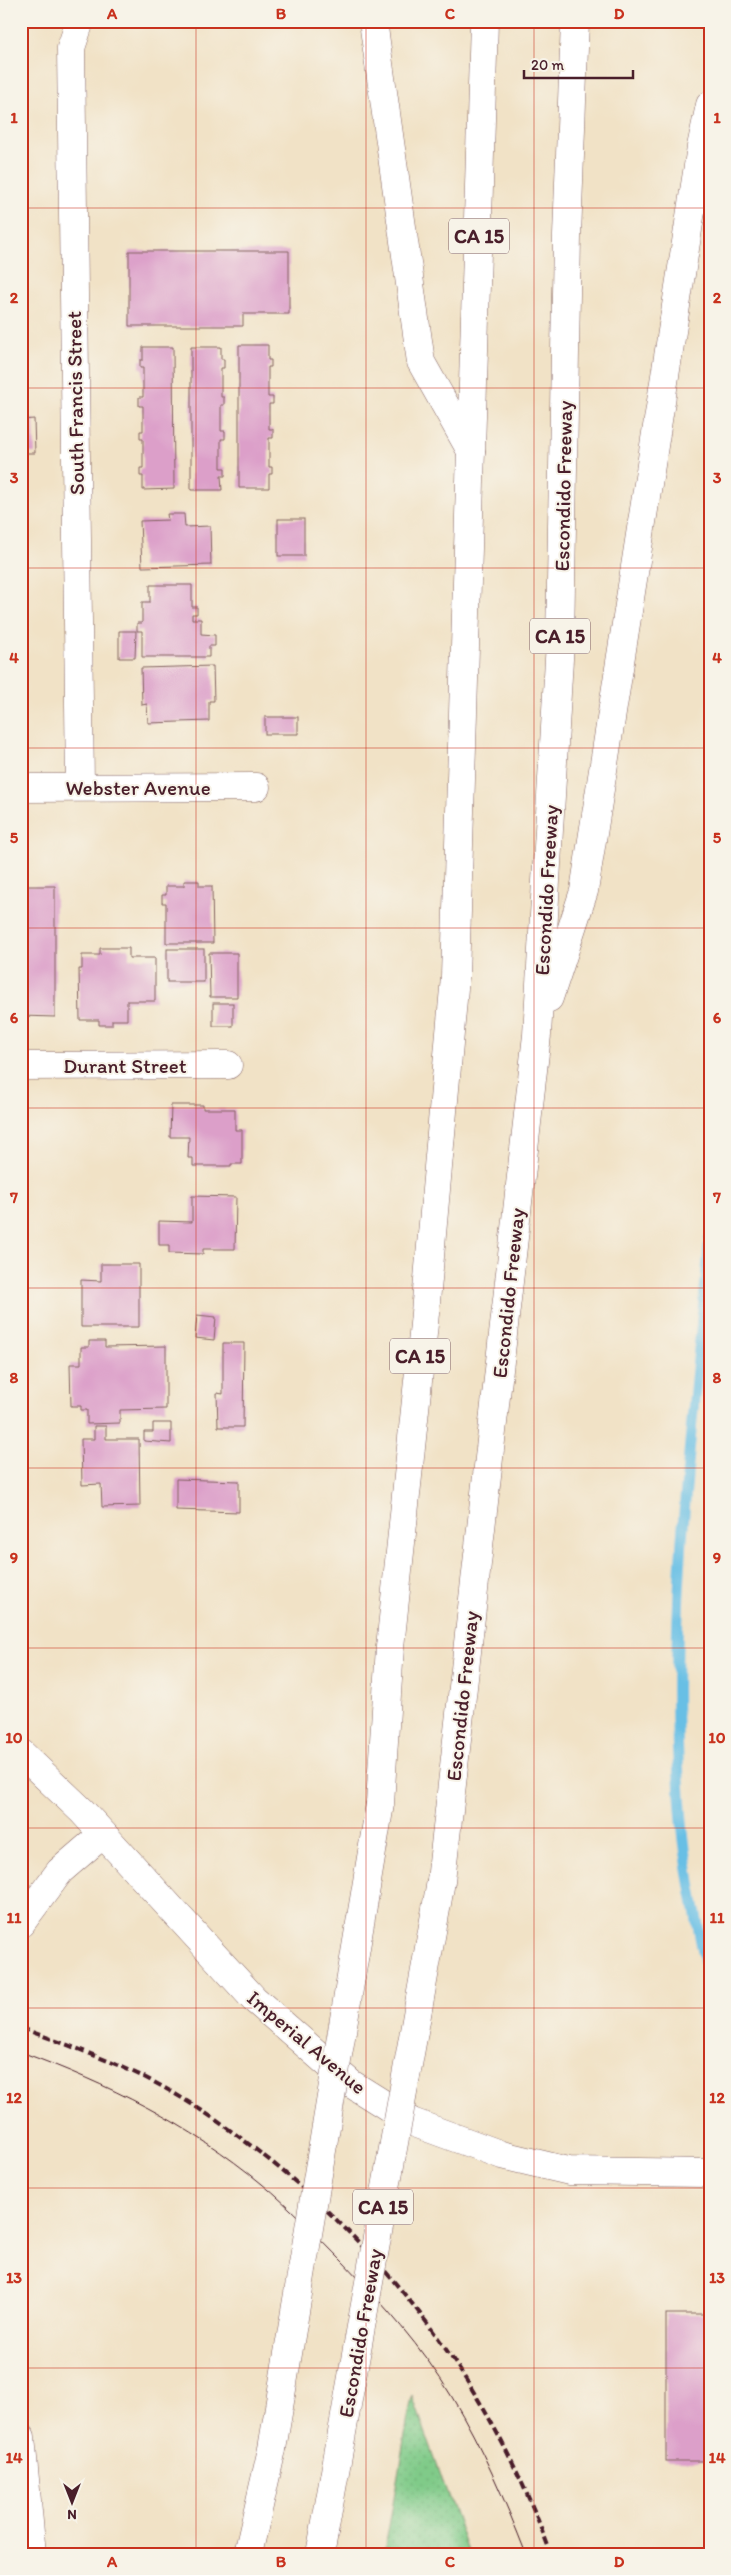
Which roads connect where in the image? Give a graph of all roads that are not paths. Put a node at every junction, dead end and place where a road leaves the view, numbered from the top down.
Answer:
1 (80, 21) edge
2 (373, 21) edge
3 (484, 21) edge
4 (575, 21) edge
5 (710, 105) edge
6 (471, 451) junction
7 (80, 786) junction
8 (256, 787) dead end
9 (21, 788) edge
10 (537, 1035) junction
11 (228, 1065) dead end
12 (21, 1066) edge
13 (21, 1753) edge
14 (103, 1834) junction
15 (21, 1923) edge
16 (710, 2172) edge
17 (21, 2437) edge
18 (322, 2543) edge
19 (32, 2554) edge
20 (248, 2554) edge

1 - 7 main road, South Francis Street
2 - 6 main road
3 - 6 main road, CA 15
4 - 10 main road, Escondido Freeway / CA 15
5 - 10 main road
6 - 20 main road, CA 15, bridge
7 - 8 main road, Webster Avenue
7 - 9 main road, Webster Avenue
10 - 18 main road, Escondido Freeway / CA 15, bridge
11 - 12 main road, Durant Street
13 - 14 main road, Imperial Avenue
14 - 15 main road
14 - 16 main road, Imperial Avenue
17 - 19 main road

